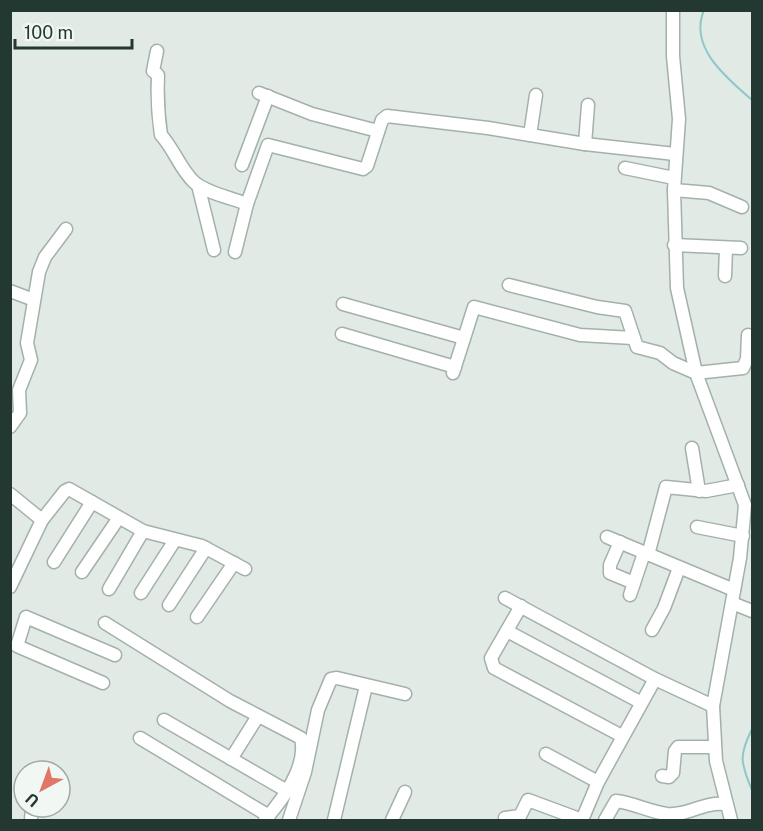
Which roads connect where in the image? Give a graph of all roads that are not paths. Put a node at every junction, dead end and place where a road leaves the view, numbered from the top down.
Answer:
1 (673, 10) edge
2 (158, 51) dead end
3 (536, 95) dead end
4 (588, 105) dead end
5 (378, 131) junction
6 (530, 135) junction
7 (585, 144) junction
8 (675, 154) junction
9 (625, 168) dead end
10 (255, 178) junction
11 (674, 184) junction
12 (198, 185) junction
13 (247, 204) junction
14 (742, 207) dead end
15 (66, 229) dead end
16 (674, 245) junction
17 (726, 248) junction
18 (741, 249) dead end
19 (214, 250) dead end
20 (235, 252) dead end
21 (725, 276) dead end
22 (509, 285) dead end
23 (10, 291) edge
24 (34, 300) junction
25 (343, 304) dead end
26 (342, 334) dead end
27 (748, 335) dead end
28 (464, 338) junction
29 (633, 338) junction
30 (696, 373) junction
31 (10, 427) edge
32 (692, 448) dead end
33 (738, 485) junction
34 (699, 491) junction
35 (10, 494) edge
36 (92, 502) junction
37 (118, 519) junction
38 (42, 520) junction
39 (697, 527) dead end
40 (143, 531) junction
41 (743, 536) junction
42 (607, 537) dead end
43 (175, 540) junction
44 (620, 542) junction
45 (206, 548) junction
46 (646, 554) junction
47 (54, 561) dead end
48 (679, 568) junction
49 (82, 572) dead end
50 (10, 587) edge
51 (109, 589) dead end
52 (141, 593) dead end
53 (733, 597) junction
54 (505, 598) dead end
55 (169, 606) dead end
56 (521, 606) junction
57 (753, 611) edge
58 (196, 617) dead end
59 (105, 623) dead end
60 (652, 630) dead end
61 (507, 631) junction
62 (15, 635) edge
63 (115, 655) dead end
64 (655, 679) junction
65 (103, 683) dead end
66 (366, 686) junction
67 (405, 694) dead end
68 (640, 702) junction
69 (713, 706) junction
70 (258, 716) junction
71 (164, 720) dead end
72 (622, 736) junction
73 (140, 738) dead end
74 (714, 747) junction
75 (546, 754) dead end
76 (231, 759) junction
77 (662, 776) dead end
78 (598, 782) junction
79 (287, 791) junction
80 (405, 792) dead end
81 (725, 804) junction
82 (666, 817) edge
83 (267, 818) edge
84 (289, 820) edge
85 (334, 820) edge
86 (392, 820) edge
87 (505, 820) edge
88 (582, 820) edge
89 (605, 820) edge
90 (731, 820) edge

1 - 8 street
2 - 12 street
3 - 6 street
4 - 7 street
5 - 6 street
5 - 10 street
5 - 10 street
6 - 7 street
7 - 8 street
8 - 11 street
9 - 11 street
10 - 13 street
11 - 14 street
11 - 16 street
12 - 13 street
12 - 19 street
13 - 20 street
15 - 24 street
16 - 17 street
16 - 30 street
17 - 18 street
17 - 21 street
22 - 29 street
23 - 24 street
24 - 31 street
25 - 28 street
26 - 28 street
27 - 30 street
28 - 29 street
29 - 30 street
30 - 33 street
32 - 34 street
33 - 34 street
33 - 41 street
34 - 46 street
35 - 38 street
36 - 37 street
36 - 38 street
36 - 47 street
37 - 40 street
37 - 49 street
38 - 50 street
39 - 41 street
40 - 43 street
40 - 51 street
41 - 53 street
42 - 44 street
43 - 45 street
43 - 52 street
44 - 46 street
44 - 46 street
45 - 55 street
45 - 58 street
46 - 48 street
48 - 53 street
48 - 60 street
53 - 57 street
53 - 69 street
54 - 56 street
56 - 61 street
56 - 64 street
59 - 70 street
61 - 68 street
61 - 72 street
62 - 63 street
62 - 65 street
64 - 68 street
64 - 69 street
66 - 67 street
66 - 84 street
66 - 85 street
68 - 72 street
69 - 74 street
70 - 76 street
70 - 79 street
71 - 76 street
72 - 78 street
73 - 83 street
74 - 77 street
74 - 81 street
75 - 78 street
76 - 79 street
78 - 88 street
79 - 83 street
80 - 86 street
81 - 82 street
81 - 90 street
82 - 89 street
87 - 88 street

